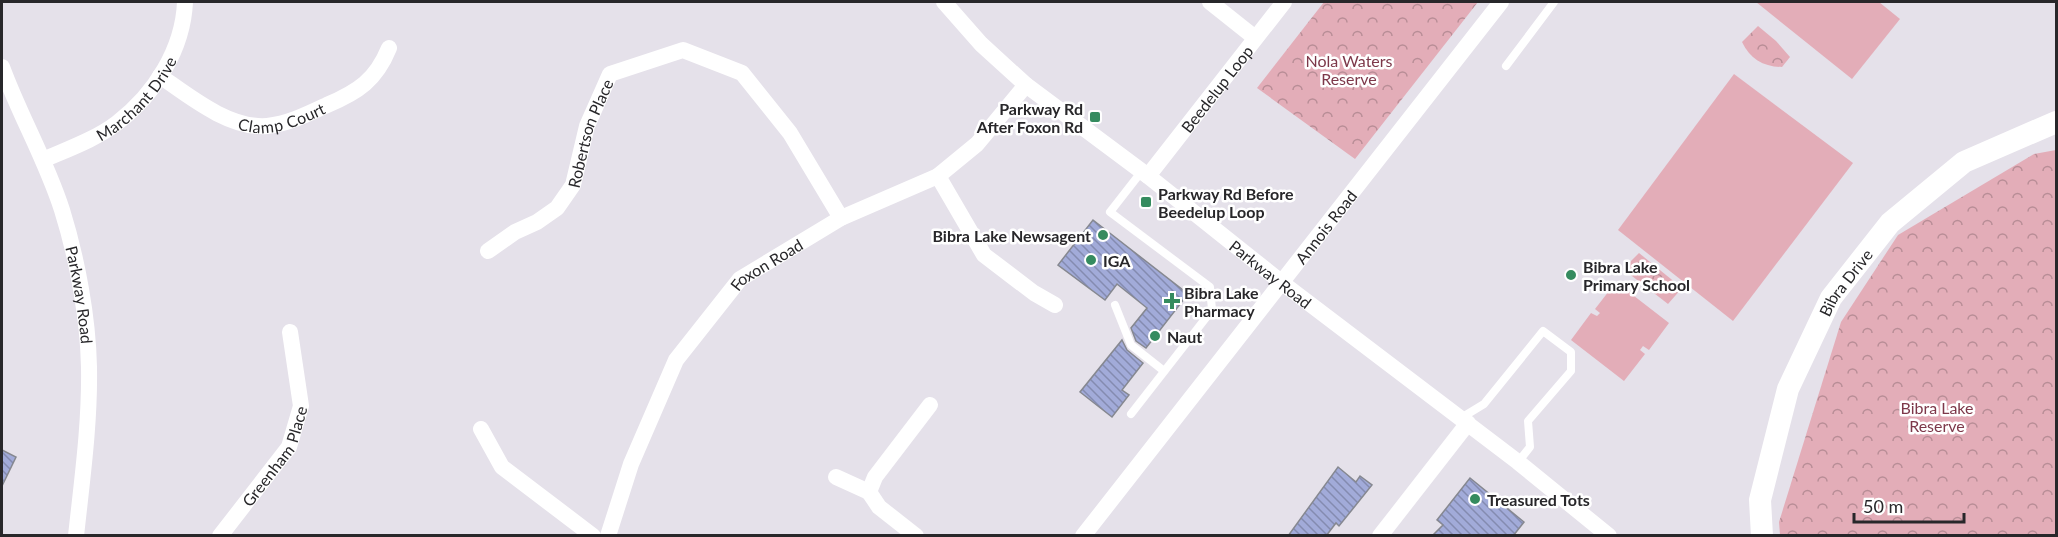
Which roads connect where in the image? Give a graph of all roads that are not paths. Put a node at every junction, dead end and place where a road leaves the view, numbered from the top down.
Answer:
1 (185, 2) edge
2 (944, 2) edge
3 (1210, 2) edge
4 (1284, 2) edge
5 (1501, 2) edge
6 (1554, 2) edge
7 (1254, 38) junction
8 (389, 48) dead end
9 (1506, 66) dead end
10 (2, 67) edge
11 (160, 76) junction
12 (1026, 85) junction
13 (5, 87) edge
14 (2056, 122) edge
15 (43, 160) junction
16 (1145, 174) junction
17 (938, 176) junction
18 (841, 218) junction
19 (488, 251) dead end
20 (1281, 282) junction
21 (1114, 305) dead end
22 (1055, 306) dead end
23 (290, 332) dead end
24 (1164, 371) junction
25 (930, 405) dead end
26 (1131, 414) dead end
27 (1464, 421) junction
28 (481, 429) dead end
29 (1518, 462) junction
30 (836, 477) dead end
31 (869, 492) junction
32 (76, 536) edge
33 (220, 536) edge
34 (593, 536) edge
35 (608, 536) edge
36 (916, 536) edge
37 (1083, 536) edge
38 (1380, 536) edge
39 (1609, 536) edge
40 (1762, 536) edge

1 - 11 street, Marchant Drive
2 - 12 street, Parkway Road
3 - 7 street
4 - 7 street, Beedelup Loop
5 - 20 street, Annois Road
6 - 9 lane
7 - 16 street, Beedelup Loop
8 - 11 street, Clamp Court
10 - 13 street, Parkway Road
11 - 15 street, Marchant Drive
12 - 16 street, Parkway Road
12 - 17 street, Foxon Road
13 - 15 street, Parkway Road
14 - 40 street, Bibra Drive
15 - 32 street, Parkway Road
16 - 20 street, Parkway Road
16 - 24 lane
17 - 18 street, Foxon Road
17 - 22 street
18 - 19 street, Robertson Place
18 - 35 street, Foxon Road
20 - 27 street, Parkway Road
20 - 37 street, Annois Road
21 - 24 lane
23 - 33 street, Greenham Place
24 - 26 lane
25 - 31 street
27 - 29 street, Parkway Road
27 - 29 lane
27 - 38 street
28 - 34 street
29 - 39 street, Parkway Road
30 - 31 street
31 - 36 street

